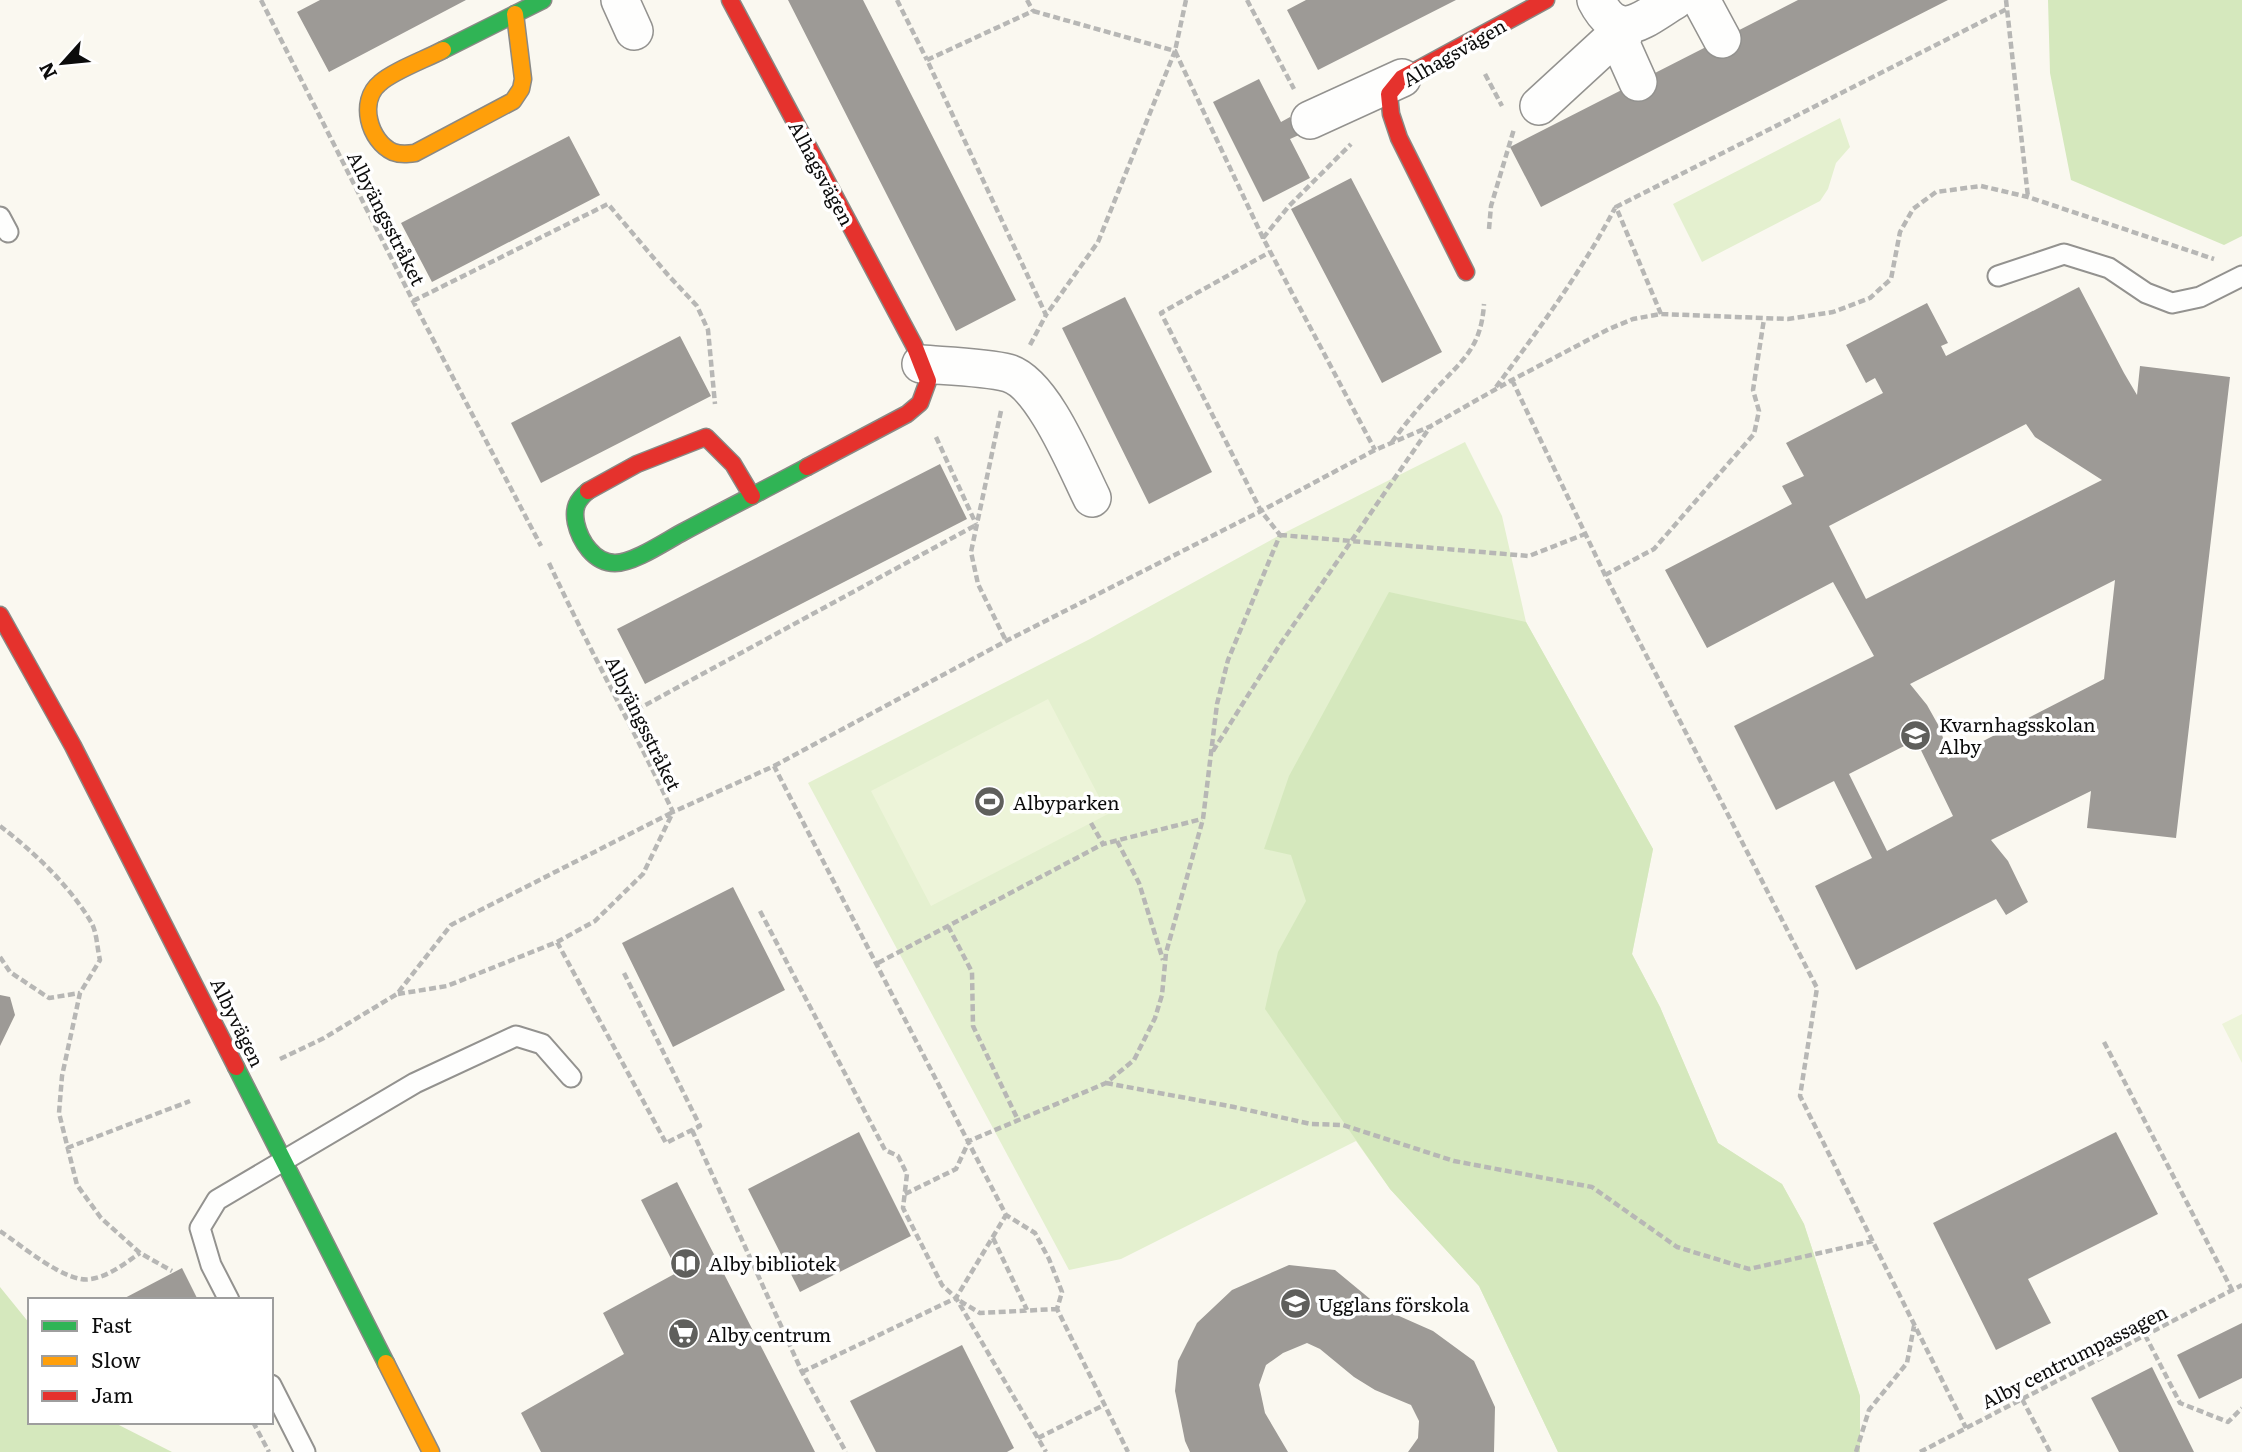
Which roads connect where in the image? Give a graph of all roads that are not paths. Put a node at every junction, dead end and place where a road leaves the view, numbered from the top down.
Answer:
1 (543, 0) edge
2 (730, 0) edge
3 (1546, 0) edge
4 (1596, 0) edge
5 (1675, 0) edge
6 (1701, 0) edge
7 (515, 14) junction
8 (1626, 26) junction
9 (1722, 39) dead end
10 (1638, 82) dead end
11 (1396, 92) junction
12 (1522, 115) road end
13 (1310, 120) road end
14 (1466, 272) dead end
15 (1998, 276) dead end
16 (2242, 276) edge
17 (918, 355) junction
18 (752, 496) junction
19 (1092, 498) dead end
20 (0, 615) edge
21 (571, 1077) dead end
22 (283, 1160) junction
23 (228, 1298) edge
24 (273, 1389) edge
25 (305, 1452) edge
26 (431, 1452) edge

1 - 7 street
2 - 17 street, Alhagsvägen
3 - 11 street, Alhagsvägen
4 - 8 street
5 - 8 street
6 - 9 street
7 - 7 street
8 - 10 street
8 - 12 street
11 - 13 street
11 - 14 street, Alhagsvägen
15 - 16 lane
17 - 18 street
17 - 19 street
18 - 18 street
20 - 22 street, Albyvägen
21 - 22 lane
22 - 23 lane
22 - 26 street, Albyvägen
24 - 25 lane

